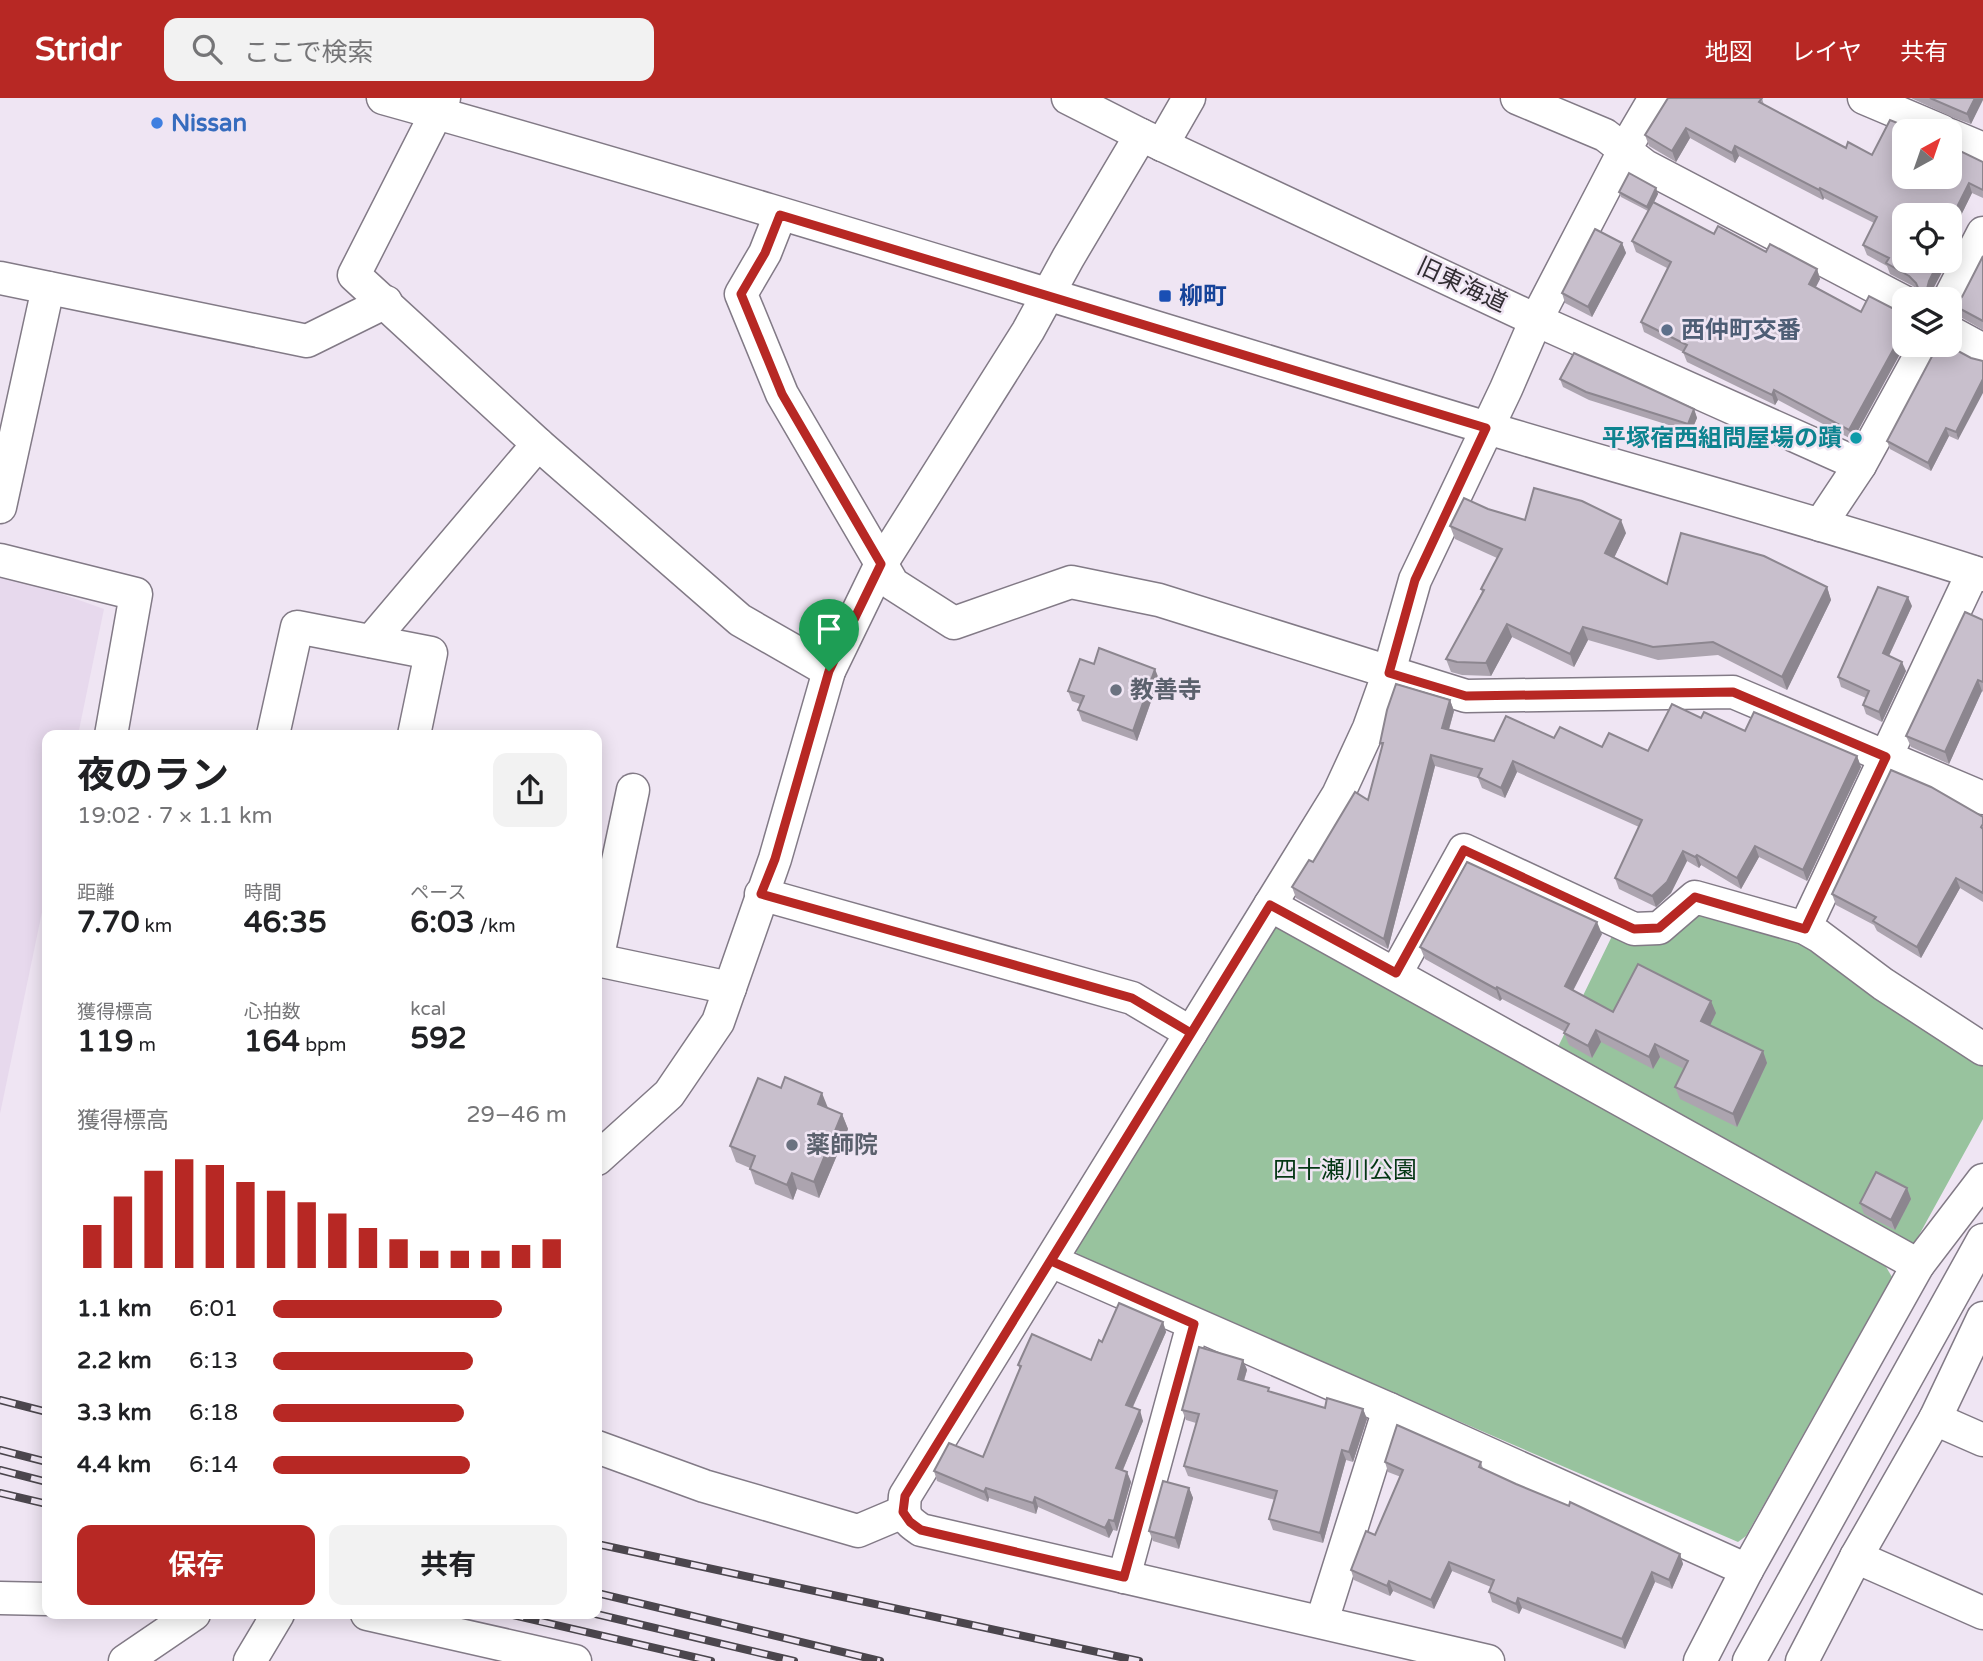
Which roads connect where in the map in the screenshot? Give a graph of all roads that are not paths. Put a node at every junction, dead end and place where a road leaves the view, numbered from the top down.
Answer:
1 (383, 98) edge
2 (1068, 98) edge
3 (1189, 98) edge
4 (1517, 98) edge
5 (1655, 98) edge
6 (1864, 98) edge
7 (440, 105) edge
8 (1914, 119) edge
9 (1152, 140) junction
10 (1962, 140) edge
11 (1625, 149) junction
12 (1983, 149) edge
13 (780, 215) junction
14 (1983, 233) edge
15 (0, 278) edge
16 (1956, 287) edge
17 (48, 288) junction
18 (1049, 295) junction
19 (1892, 296) edge
20 (386, 302) junction
21 (1536, 320) junction
22 (1962, 339) edge
23 (1983, 350) edge
24 (1919, 357) edge
25 (1486, 428) junction
26 (538, 444) junction
27 (1860, 465) junction
28 (0, 507) edge
29 (1820, 525) junction
30 (0, 560) edge
31 (881, 564) junction
32 (1978, 573) edge
33 (371, 641) junction
34 (829, 671) junction
35 (1389, 673) junction
36 (112, 730) edge
37 (274, 730) edge
38 (415, 730) edge
39 (1886, 757) junction
40 (633, 790) dead end
41 (1983, 798) edge
42 (761, 894) junction
43 (1270, 905) junction
44 (1805, 929) junction
45 (602, 936) edge
46 (602, 961) edge
47 (1396, 973) junction
48 (730, 988) junction
49 (1191, 1033) junction
50 (1983, 1049) edge
51 (602, 1154) edge
52 (1983, 1180) edge
53 (1983, 1240) edge
54 (1051, 1261) junction
55 (1918, 1265) junction
56 (1983, 1318) edge
57 (1194, 1324) junction
58 (1389, 1409) junction
59 (1935, 1419) junction
60 (1983, 1440) edge
61 (602, 1449) edge
62 (912, 1521) junction
63 (1856, 1557) junction
64 (1746, 1570) junction
65 (1124, 1577) junction
66 (0, 1598) edge
67 (42, 1599) edge
68 (1983, 1613) edge
69 (187, 1619) edge
70 (275, 1619) edge
71 (389, 1619) edge
72 (1322, 1621) junction
73 (125, 1661) edge
74 (250, 1661) edge
75 (575, 1661) edge
76 (1488, 1661) edge
77 (1700, 1661) edge
78 (1749, 1661) edge
79 (1802, 1661) edge

1 - 7 street
2 - 9 street, 旧東海道
3 - 9 street
4 - 11 street
5 - 11 street
6 - 8 street
7 - 13 street
7 - 20 street
9 - 18 street
9 - 21 street, 旧東海道
10 - 12 street
11 - 19 street
11 - 21 street
13 - 18 street
13 - 31 street
14 - 16 street
15 - 17 street
17 - 20 street
17 - 28 street
18 - 25 street
18 - 31 street
20 - 26 street
21 - 25 street
21 - 27 street, 旧東海道
22 - 23 street
24 - 27 street
25 - 29 street
25 - 35 street
26 - 33 street
26 - 34 street
27 - 29 street
29 - 32 street
30 - 36 street
31 - 34 street
31 - 35 street
32 - 39 street
33 - 37 street
33 - 38 street
34 - 42 street
35 - 39 street
35 - 43 street
39 - 41 street
39 - 44 street
40 - 45 street
42 - 48 street
42 - 49 street
43 - 47 street
43 - 49 street
44 - 47 street
44 - 50 street
46 - 48 street
47 - 55 street
48 - 51 street
49 - 54 street
52 - 55 street
53 - 78 street
54 - 57 street
54 - 62 street
55 - 64 street
56 - 59 street
57 - 58 street
57 - 65 street
58 - 64 street
58 - 72 street
59 - 60 street
59 - 63 street
61 - 62 street
62 - 65 street
63 - 68 street
63 - 79 street
64 - 77 street
65 - 72 street
66 - 67 street
69 - 73 street
70 - 74 street
71 - 75 street
72 - 76 street

